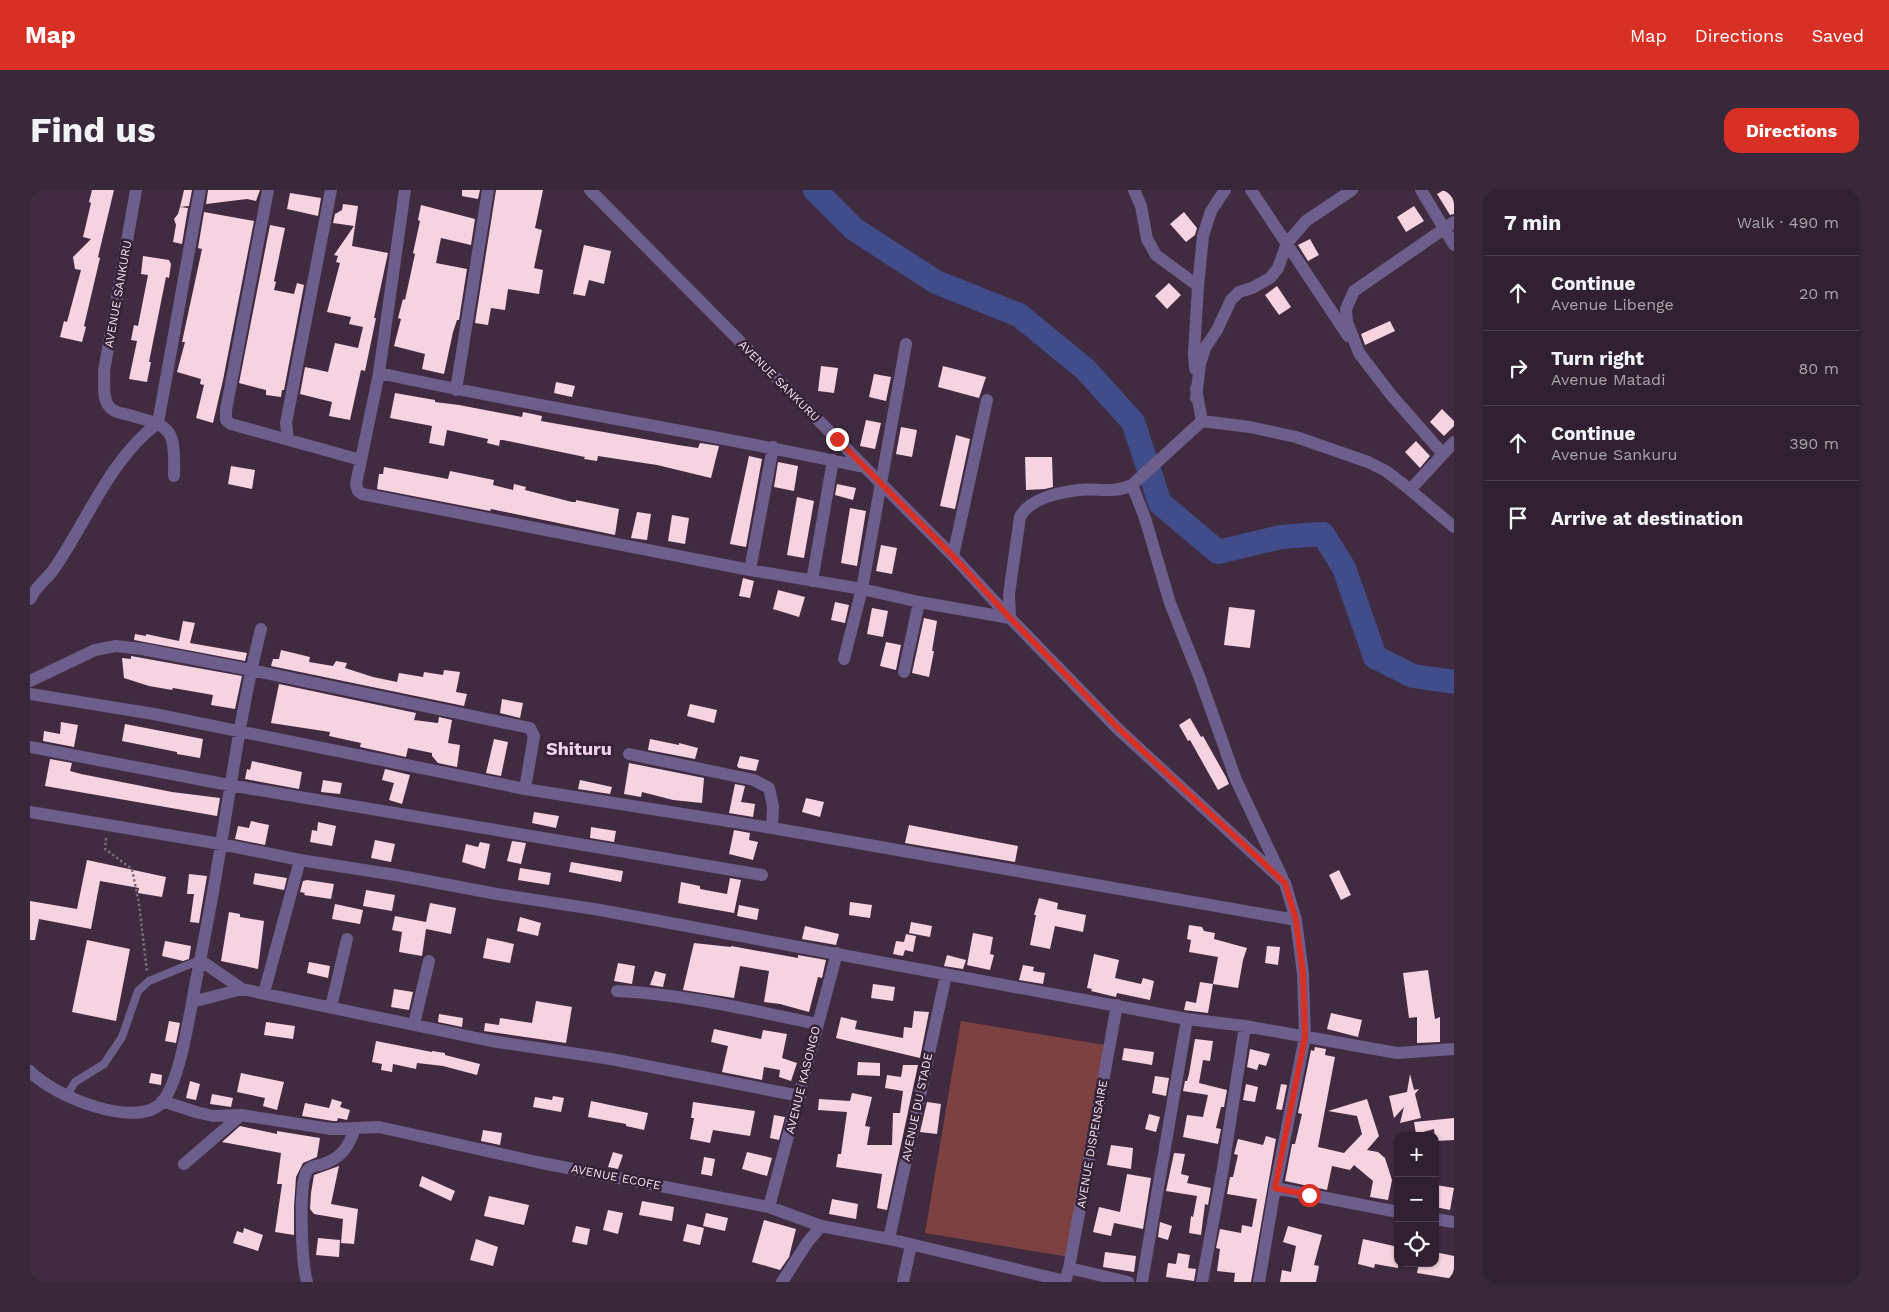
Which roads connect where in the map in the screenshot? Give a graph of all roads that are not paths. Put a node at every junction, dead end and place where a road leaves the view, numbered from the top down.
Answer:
1 (136, 190) edge
2 (200, 190) edge
3 (268, 190) edge
4 (330, 190) edge
5 (405, 190) edge
6 (488, 190) edge
7 (590, 190) edge
8 (1134, 190) edge
9 (1224, 190) edge
10 (1251, 190) edge
11 (1352, 190) edge
12 (1421, 190) edge
13 (1449, 225) edge
14 (1287, 243) junction
15 (1454, 245) edge
16 (1198, 286) junction
17 (906, 344) dead end
18 (1359, 353) junction
19 (379, 373) junction
20 (456, 390) junction
21 (1196, 398) junction
22 (986, 400) dead end
23 (1202, 421) junction
24 (158, 423) junction
25 (288, 439) junction
26 (1454, 442) edge
27 (774, 447) junction
28 (1443, 454) junction
29 (362, 460) junction
30 (833, 460) junction
31 (864, 467) junction
32 (174, 476) dead end
33 (881, 484) junction
34 (1132, 485) junction
35 (1410, 490) junction
36 (1454, 527) edge
37 (953, 556) junction
38 (750, 570) junction
39 (812, 581) junction
40 (862, 588) junction
41 (30, 598) edge
42 (919, 602) junction
43 (1010, 618) junction
44 (261, 629) dead end
45 (844, 659) dead end
46 (251, 670) junction
47 (904, 672) dead end
48 (30, 681) edge
49 (30, 694) edge
50 (239, 731) junction
51 (30, 747) edge
52 (629, 754) dead end
53 (229, 785) junction
54 (525, 790) junction
55 (30, 812) edge
56 (772, 828) junction
57 (221, 844) junction
58 (300, 860) junction
59 (762, 874) dead end
60 (1285, 883) junction
61 (1296, 920) junction
62 (348, 939) dead end
63 (837, 953) junction
64 (200, 960) junction
65 (429, 961) dead end
66 (946, 975) junction
67 (242, 989) junction
68 (617, 991) dead end
69 (264, 993) junction
70 (192, 1002) junction
71 (1117, 1005) junction
72 (331, 1007) junction
73 (1187, 1019) junction
74 (414, 1024) junction
75 (817, 1024) junction
76 (1245, 1026) junction
77 (1305, 1037) junction
78 (1454, 1049) edge
79 (30, 1071) edge
80 (67, 1095) junction
81 (800, 1096) junction
82 (162, 1101) junction
83 (241, 1115) junction
84 (355, 1128) junction
85 (184, 1164) dead end
86 (1275, 1188) junction
87 (769, 1207) junction
88 (1394, 1211) edge
89 (1439, 1220) edge
90 (1454, 1222) edge
91 (821, 1226) junction
92 (889, 1239) junction
93 (911, 1245) junction
94 (1066, 1277) edge
95 (307, 1282) edge
96 (782, 1282) edge
97 (903, 1282) edge
98 (1128, 1282) edge
99 (1142, 1282) edge
100 (1202, 1282) edge
101 (1259, 1282) edge

1 - 24 street, AVENUE SANKURU
2 - 24 street
3 - 25 street
4 - 25 street
5 - 19 street
6 - 20 street
7 - 31 street, AVENUE SANKURU
8 - 16 street
9 - 16 street
10 - 14 street
11 - 14 street
12 - 13 street
13 - 15 street
13 - 18 street
14 - 18 street
14 - 21 street
16 - 21 street
17 - 33 street
18 - 28 street
19 - 20 street
19 - 29 street
20 - 27 street
21 - 23 street
22 - 37 street
23 - 34 street
23 - 35 street
24 - 32 street
24 - 41 street
25 - 29 street
26 - 28 street
27 - 30 street
27 - 38 street
28 - 35 street
29 - 38 street
30 - 31 street
30 - 39 street
31 - 33 street, AVENUE SANKURU
33 - 37 street, AVENUE SANKURU
33 - 40 street
34 - 43 street
34 - 60 street
35 - 36 street
37 - 43 street, AVENUE SANKURU
38 - 39 street
39 - 40 street
40 - 42 street
40 - 45 street
42 - 43 street
42 - 47 street
43 - 60 street, AVENUE SANKURU
44 - 46 street
46 - 48 street
46 - 50 street
46 - 54 street
49 - 50 street
50 - 53 street
50 - 54 street
51 - 53 street
52 - 56 street
53 - 57 street
53 - 59 street
54 - 56 street
55 - 57 street
56 - 61 street
57 - 58 street
57 - 64 street
58 - 63 street
58 - 69 street
60 - 61 street
61 - 77 street
62 - 72 street
63 - 66 street
63 - 75 street, AVENUE KASONGO
64 - 67 street
64 - 70 street
64 - 80 lane
65 - 74 street
66 - 71 street
66 - 92 street, AVENUE DU STADE
67 - 69 street
67 - 70 street
68 - 75 street
69 - 72 street
70 - 82 street
71 - 73 street
71 - 94 street, AVENUE DISPENSAIRE
72 - 74 street
73 - 76 street
73 - 99 street
74 - 81 street
75 - 81 street, AVENUE KASONGO
76 - 77 street
76 - 100 street
77 - 78 street
77 - 86 street
79 - 80 street
80 - 82 street
81 - 87 street, AVENUE KASONGO
82 - 83 street, AVENUE ECOFE
83 - 84 street, AVENUE ECOFE
83 - 85 street
84 - 87 street, AVENUE ECOFE
84 - 95 street
86 - 88 street
86 - 101 street
87 - 91 street, AVENUE ECOFE
89 - 90 street
91 - 92 street, AVENUE ECOFE
91 - 96 street
92 - 93 street, AVENUE ECOFE
93 - 94 street, AVENUE ECOFE
93 - 97 street
94 - 98 street, AVENUE ECOFE

